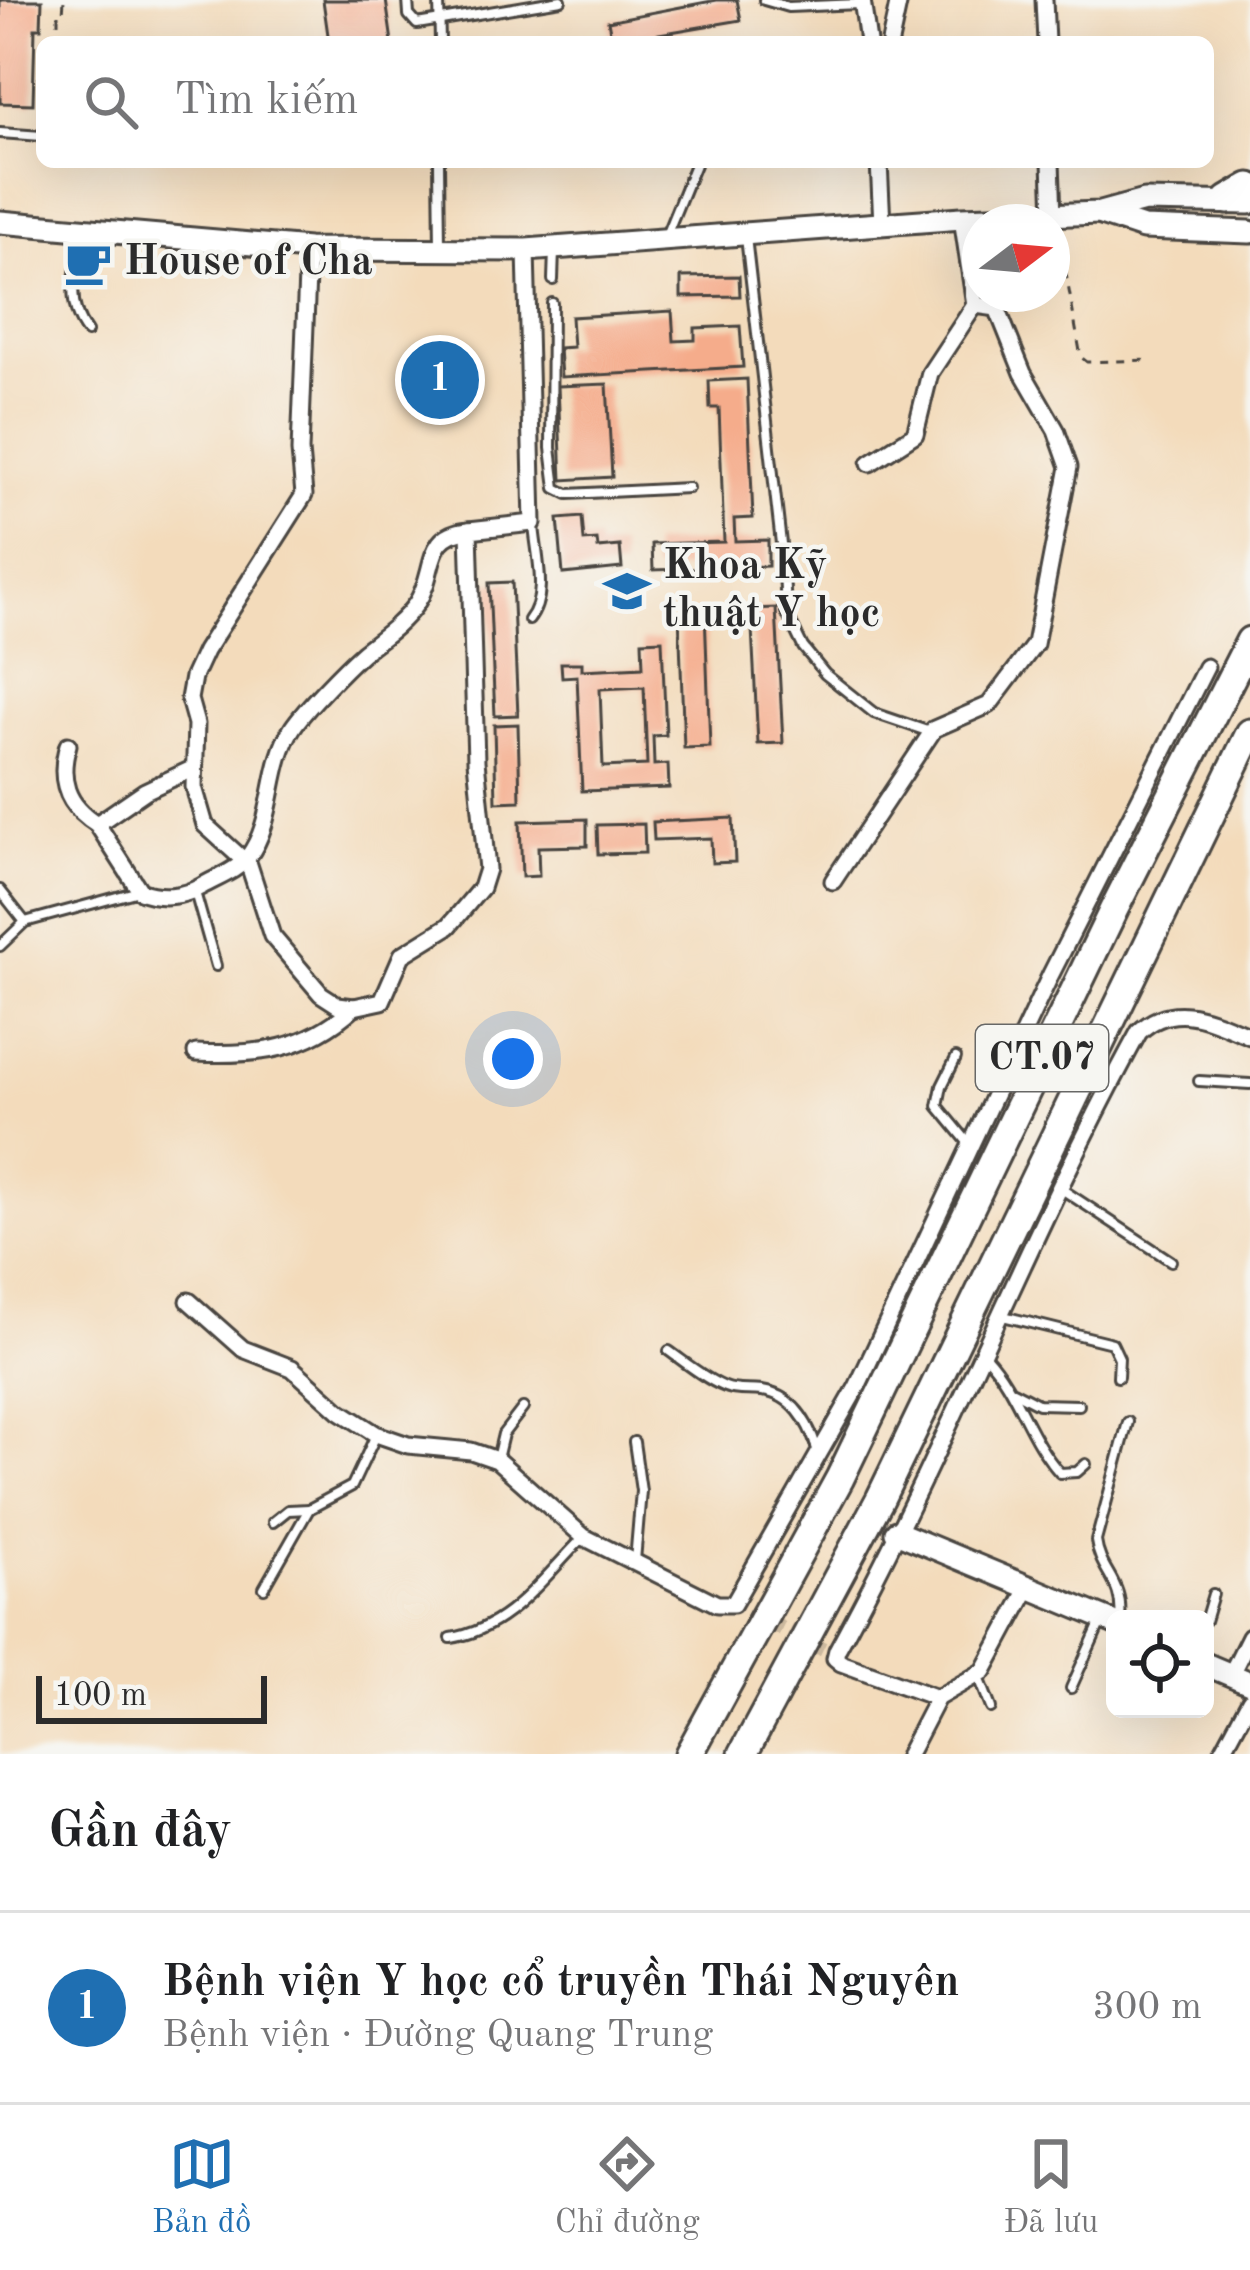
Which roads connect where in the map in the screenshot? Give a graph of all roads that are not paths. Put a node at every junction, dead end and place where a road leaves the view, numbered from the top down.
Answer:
1 (407, 0) edge
2 (439, 0) edge
3 (561, 0) edge
4 (764, 0) edge
5 (899, 0) edge
6 (1044, 0) edge
7 (862, 2) edge
8 (442, 21) junction
9 (441, 36) edge
10 (867, 36) edge
11 (891, 36) edge
12 (1046, 36) edge
13 (0, 133) edge
14 (36, 136) edge
15 (439, 168) edge
16 (694, 168) edge
17 (879, 168) edge
18 (1051, 168) edge
19 (1243, 197) edge
20 (1050, 204) edge
21 (1100, 214) junction
22 (1070, 216) edge
23 (962, 218) edge
24 (0, 222) edge
25 (882, 224) junction
26 (85, 229) junction
27 (1250, 232) edge
28 (746, 235) junction
29 (664, 240) junction
30 (554, 248) junction
31 (308, 249) junction
32 (440, 249) junction
33 (526, 250) junction
34 (553, 280) dead end
35 (552, 302) dead end
36 (970, 312) edge
37 (997, 312) edge
38 (87, 332) dead end
39 (870, 464) dead end
40 (688, 488) dead end
41 (533, 523) junction
42 (469, 530) junction
43 (529, 620) dead end
44 (1250, 641) edge
45 (1206, 667) dead end
46 (932, 733) junction
47 (1250, 733) edge
48 (68, 745) dead end
49 (194, 768) junction
50 (97, 824) junction
51 (245, 861) junction
52 (833, 881) dead end
53 (0, 890) edge
54 (195, 890) junction
55 (140, 891) junction
56 (25, 922) junction
57 (0, 946) edge
58 (216, 966) dead end
59 (354, 1007) junction
60 (1250, 1036) edge
61 (196, 1052) dead end
62 (956, 1058) dead end
63 (1199, 1081) dead end
64 (1250, 1084) edge
65 (972, 1148) junction
66 (1059, 1187) junction
67 (1172, 1261) dead end
68 (189, 1301) dead end
69 (1001, 1316) junction
70 (669, 1351) dead end
71 (985, 1355) junction
72 (1118, 1377) dead end
73 (1012, 1390) junction
74 (1079, 1405) dead end
75 (523, 1408) dead end
76 (1129, 1422) dead end
77 (376, 1434) junction
78 (634, 1442) dead end
79 (819, 1457) junction
80 (496, 1460) junction
81 (1086, 1464) dead end
82 (309, 1509) junction
83 (273, 1522) dead end
84 (896, 1532) junction
85 (584, 1538) junction
86 (634, 1563) junction
87 (264, 1588) dead end
88 (1028, 1589) junction
89 (1213, 1594) dead end
90 (1115, 1610) edge
91 (1208, 1610) edge
92 (1106, 1617) edge
93 (1106, 1631) edge
94 (1250, 1636) edge
95 (451, 1639) dead end
96 (979, 1675) junction
97 (1240, 1678) edge
98 (1071, 1688) dead end
99 (937, 1698) junction
100 (1250, 1700) edge
101 (991, 1708) dead end
102 (689, 1754) edge
103 (743, 1754) edge
104 (908, 1754) edge
105 (1221, 1754) edge

1 - 8 lane
2 - 8 lane
3 - 8 lane
4 - 7 lane
5 - 11 street
6 - 12 street
7 - 10 street
8 - 9 lane
13 - 14 lane
15 - 32 lane
16 - 29 lane
17 - 25 street
18 - 20 street
19 - 21 main road
21 - 22 main road
21 - 27 main road
23 - 25 main road
24 - 26 main road
25 - 28 main road
26 - 31 main road
26 - 38 lane
28 - 29 main road
28 - 46 lane
29 - 30 main road
30 - 33 main road
30 - 34 lane
31 - 32 main road
31 - 49 street
32 - 33 main road
33 - 41 street
35 - 40 lane
36 - 39 street
37 - 46 street
41 - 42 street
41 - 43 lane
42 - 51 street
42 - 59 street
44 - 102 highway, CT.07
45 - 65 street
46 - 52 street
47 - 103 highway, CT.07
48 - 50 street
49 - 50 street
49 - 51 street
50 - 55 street
51 - 54 street
51 - 59 street
53 - 56 lane
54 - 55 street
54 - 58 lane
55 - 56 lane
56 - 57 lane
59 - 61 street
60 - 66 street
62 - 65 lane
63 - 64 lane
65 - 79 street
66 - 67 lane
66 - 69 street
68 - 77 street
69 - 71 street
69 - 72 lane
70 - 79 lane
71 - 73 lane
71 - 84 street
73 - 74 lane
73 - 81 lane
75 - 80 lane
76 - 90 lane
77 - 80 street
77 - 82 lane
78 - 86 lane
79 - 86 street
80 - 85 street
82 - 83 lane
82 - 87 lane
84 - 88 main road
84 - 99 street
85 - 86 street
85 - 95 lane
88 - 92 main road
88 - 96 street
89 - 91 lane
93 - 98 lane
94 - 97 street
96 - 99 street
96 - 101 lane
99 - 104 street
100 - 105 street

